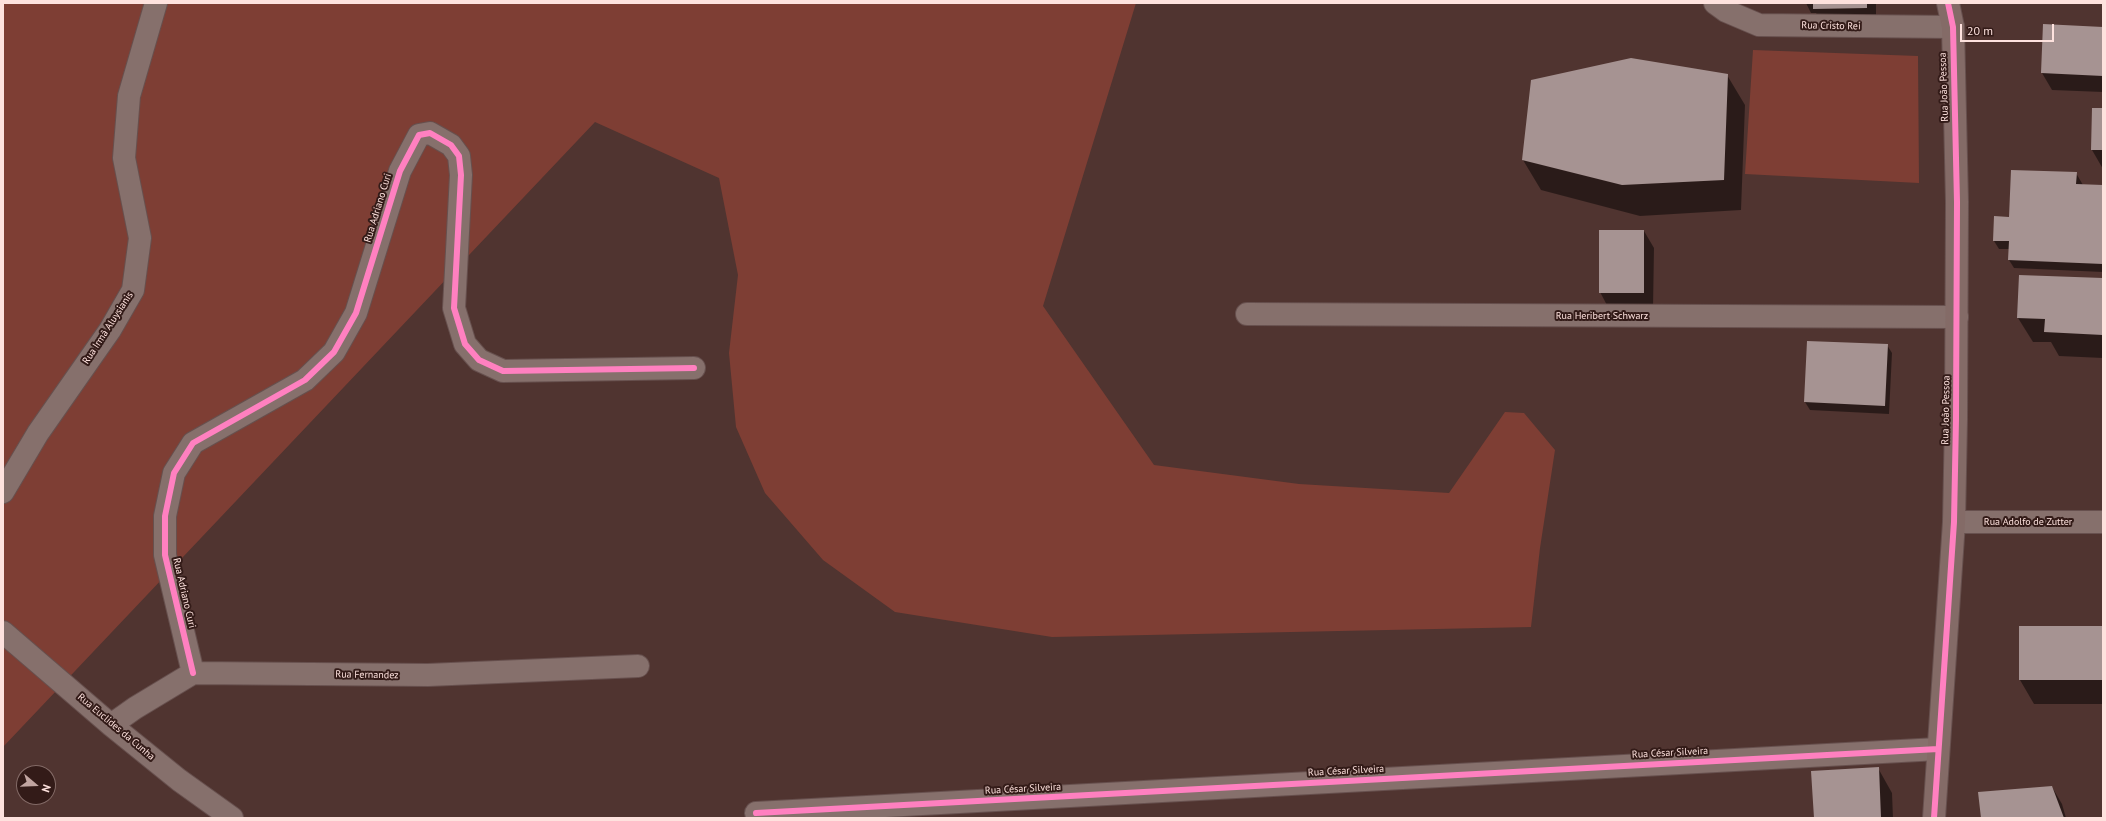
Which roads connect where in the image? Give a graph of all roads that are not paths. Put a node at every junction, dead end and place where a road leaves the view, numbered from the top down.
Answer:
1 (156, 3) edge
2 (1715, 3) edge
3 (1948, 3) edge
4 (1953, 28) junction
5 (1247, 314) dead end
6 (1957, 318) junction
7 (694, 368) dead end
8 (3, 492) edge
9 (1954, 522) junction
10 (2103, 522) edge
11 (3, 632) edge
12 (638, 666) dead end
13 (193, 673) junction
14 (111, 725) junction
15 (1938, 749) junction
16 (756, 813) dead end
17 (232, 818) edge
18 (1934, 818) edge

1 - 8 street, Rua Irmã Aluysianis
2 - 4 street, Rua Cristo Rei
3 - 4 main road, Rua João Pessoa
4 - 6 main road, Rua João Pessoa
5 - 6 street, Rua Heribert Schwarz
6 - 9 main road, Rua João Pessoa
7 - 13 street, Rua Adriano Curi
9 - 10 street, Rua Adolfo de Zutter
9 - 15 main road, Rua João Pessoa
11 - 14 street, Rua Euclides da Cunha
12 - 13 street, Rua Fernandez
13 - 14 street
14 - 17 street, Rua Euclides da Cunha
15 - 16 street, Rua César Silveira
15 - 18 main road, Rua João Pessoa

